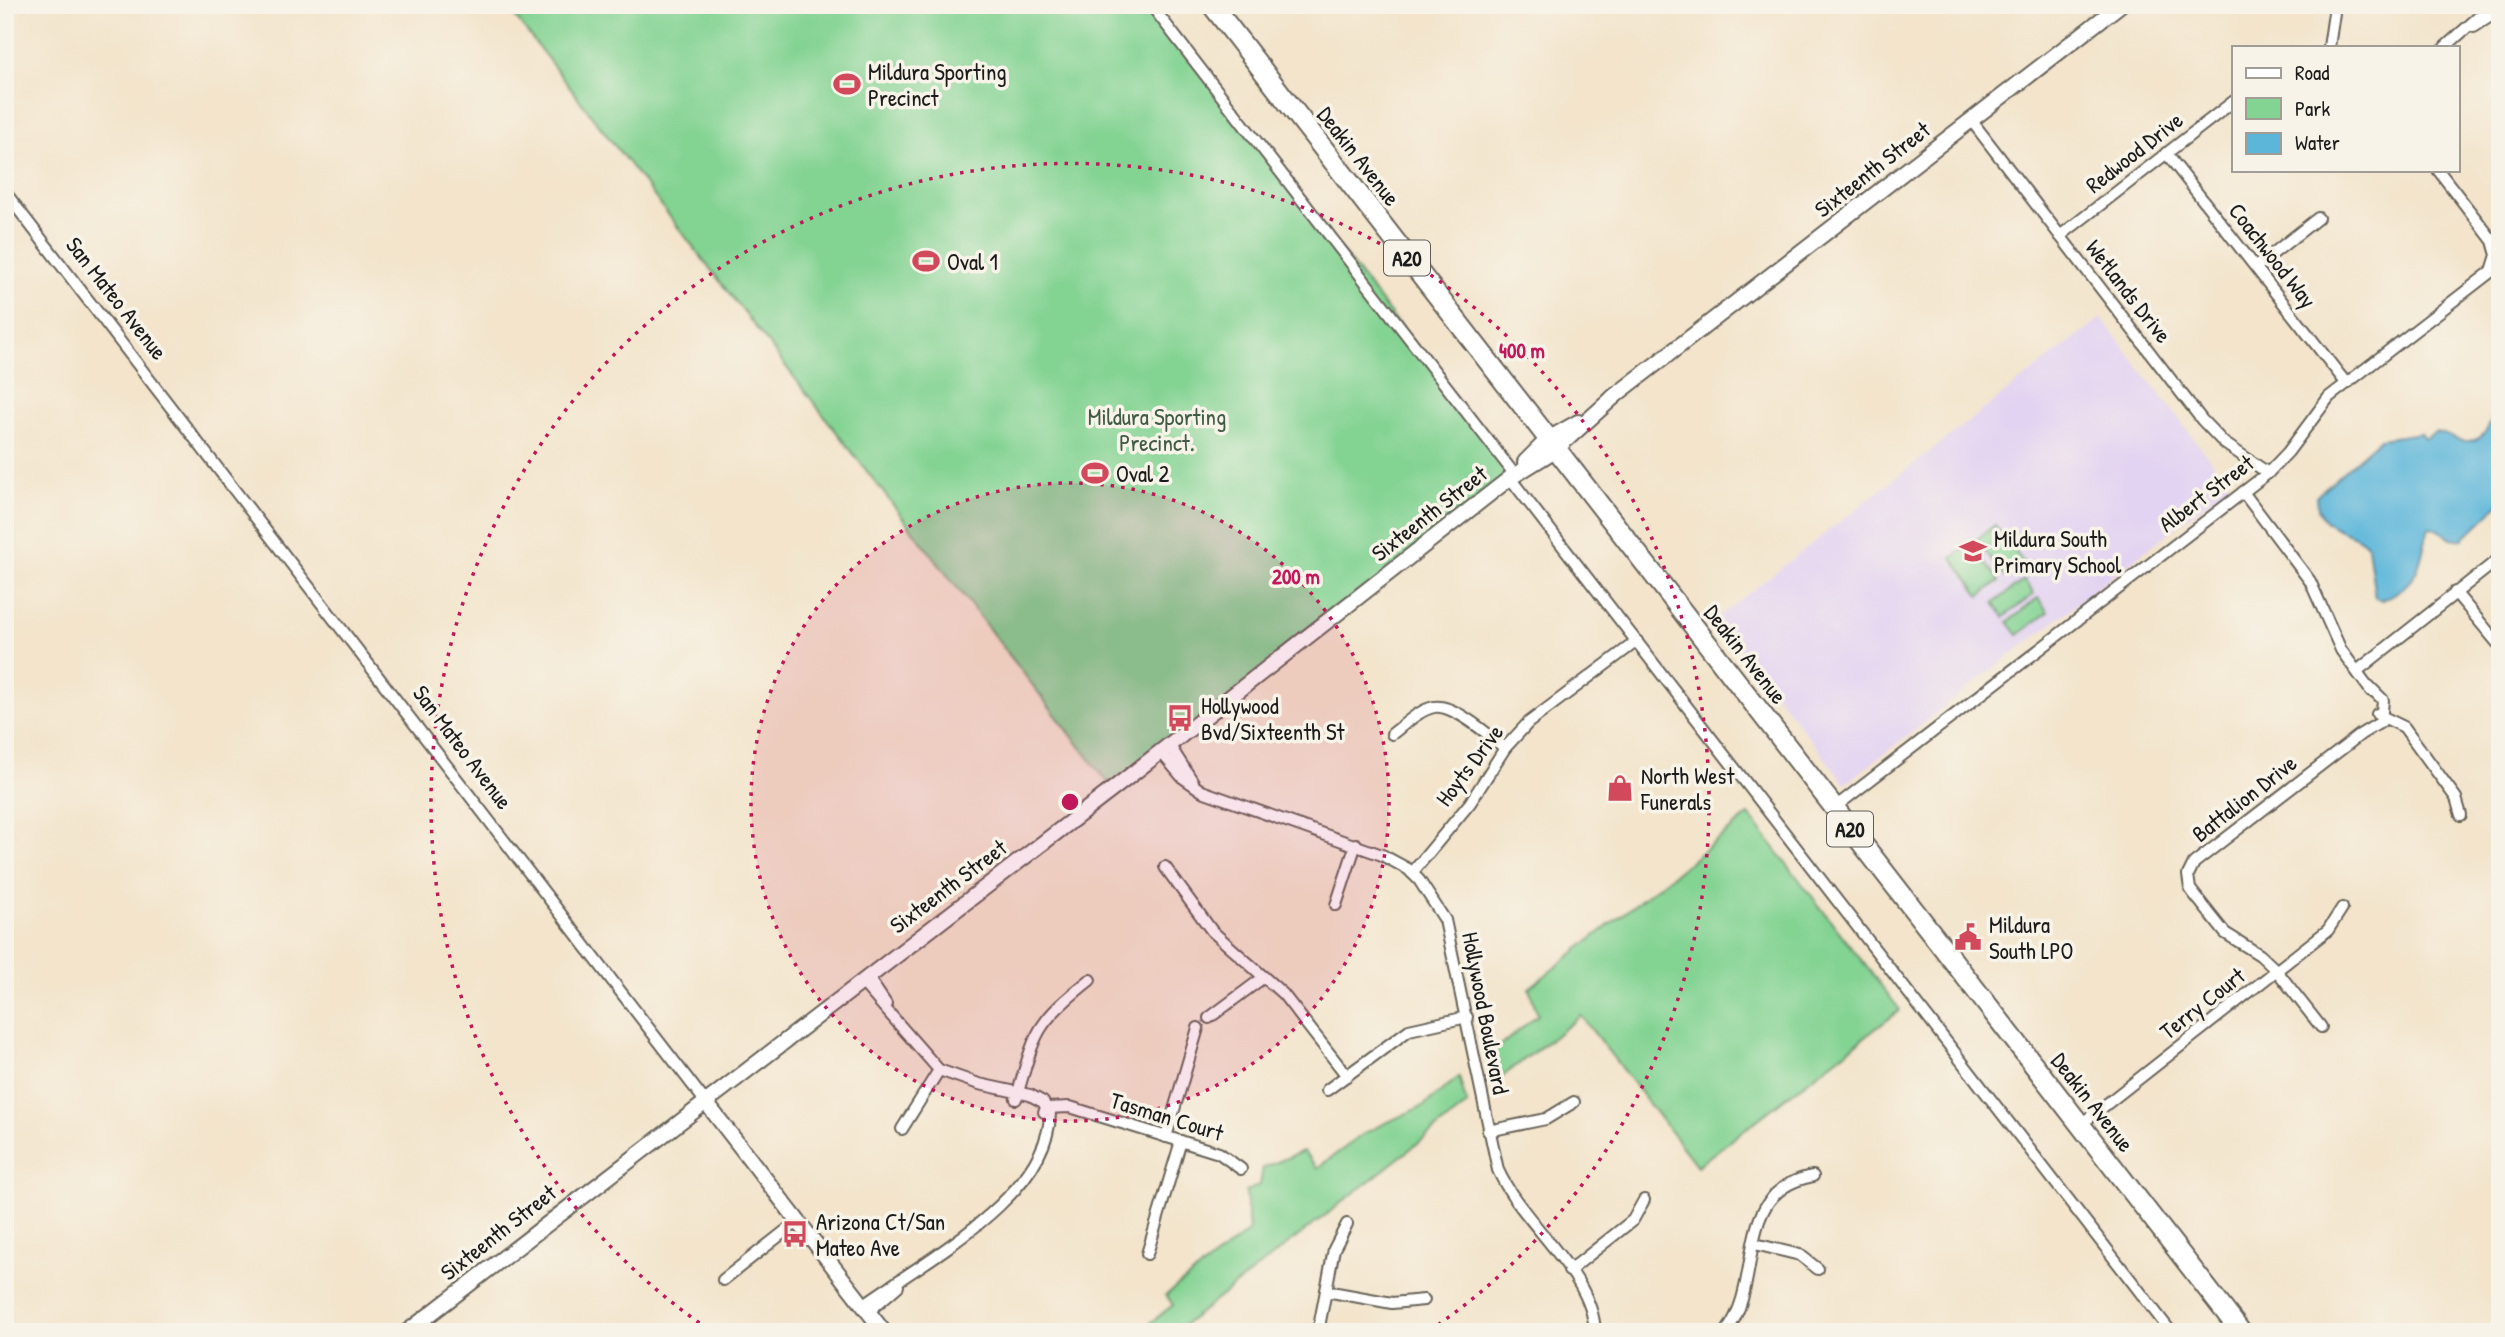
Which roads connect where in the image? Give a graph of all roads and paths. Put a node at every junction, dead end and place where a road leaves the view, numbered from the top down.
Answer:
1 (1151, 5) edge
2 (1212, 5) edge
3 (2120, 5) edge
4 (2492, 5) edge
5 (2500, 10) edge
6 (2334, 13) dead end
7 (2463, 33) junction
8 (2329, 46) edge
9 (2446, 46) edge
10 (2232, 103) edge
11 (1971, 120) junction
12 (2166, 153) junction
13 (2440, 172) edge
14 (5, 192) edge
15 (2318, 218) dead end
16 (2060, 236) junction
17 (2256, 267) junction
18 (2346, 383) junction
19 (1552, 445) junction
20 (2268, 473) junction
21 (1513, 477) junction
22 (2243, 492) junction
23 (2500, 558) edge
24 (2455, 592) junction
25 (1637, 641) junction
26 (2500, 646) edge
27 (2357, 671) junction
28 (2380, 715) junction
29 (1392, 734) dead end
30 (1164, 747) junction
31 (1505, 748) junction
32 (1834, 808) junction
33 (2461, 816) dead end
34 (1356, 844) junction
35 (1165, 867) dead end
36 (1412, 873) junction
37 (1336, 905) dead end
38 (2342, 908) dead end
39 (2277, 971) junction
40 (1264, 977) junction
41 (864, 979) junction
42 (1090, 981) dead end
43 (1467, 1017) junction
44 (1209, 1018) dead end
45 (2322, 1027) dead end
46 (1198, 1028) dead end
47 (939, 1070) junction
48 (1347, 1076) junction
49 (1326, 1090) dead end
50 (1017, 1095) junction
51 (704, 1100) junction
52 (1574, 1102) dead end
53 (1047, 1112) junction
54 (2080, 1125) junction
55 (902, 1129) dead end
56 (1489, 1131) junction
57 (1166, 1137) junction
58 (1181, 1141) junction
59 (1241, 1168) dead end
60 (1813, 1176) dead end
61 (1644, 1200) dead end
62 (798, 1221) junction
63 (1347, 1224) dead end
64 (1755, 1244) junction
65 (1147, 1254) dead end
66 (1818, 1269) dead end
67 (1569, 1271) junction
68 (723, 1280) dead end
69 (1326, 1291) junction
70 (1424, 1300) dead end
71 (866, 1309) junction
72 (407, 1332) edge
73 (884, 1332) edge
74 (1318, 1332) edge
75 (1595, 1332) edge
76 (1726, 1332) edge
77 (2171, 1332) edge
78 (2241, 1332) edge

1 - 21 street
2 - 19 highway, Deakin Avenue / A20
3 - 11 street, Sixteenth Street
4 - 7 street
5 - 7 street
6 - 8 street
7 - 9 street
10 - 12 street, Redwood Drive
11 - 16 street, Wetlands Drive
11 - 19 street, Sixteenth Street
12 - 16 street, Redwood Drive
12 - 17 street, Coachwood Way
13 - 18 street, Albert Street
14 - 51 street, San Mateo Avenue
15 - 17 street
16 - 20 street, Wetlands Drive
17 - 18 street, Coachwood Way
18 - 20 street, Albert Street
19 - 21 street, Sixteenth Street
19 - 32 highway, Deakin Avenue / A20
20 - 22 street, Albert Street
21 - 25 street
21 - 30 street, Sixteenth Street
22 - 27 street
22 - 32 street, Albert Street
23 - 24 street
24 - 26 street
24 - 27 street
25 - 31 street, Hoyts Drive
25 - 77 street
27 - 28 street
28 - 33 street
28 - 39 street, Battalion Drive
29 - 31 street
30 - 34 street, Hollywood Boulevard
30 - 41 street, Sixteenth Street
31 - 36 street, Hoyts Drive
32 - 54 highway, Deakin Avenue / A20
34 - 36 street, Hollywood Boulevard
34 - 37 street
35 - 40 street
36 - 43 street, Hollywood Boulevard
38 - 39 street, Terry Court
39 - 45 street, Battalion Drive
39 - 54 street, Terry Court
40 - 44 street
40 - 48 street
41 - 47 street, Tasman Court
41 - 51 street, Sixteenth Street
42 - 50 street
43 - 48 street
43 - 56 street, Hollywood Boulevard
46 - 57 street
47 - 50 street, Tasman Court
47 - 55 street
48 - 49 street
50 - 53 street, Tasman Court
51 - 62 street, San Mateo Avenue
51 - 72 street, Sixteenth Street
52 - 56 street
53 - 57 street, Tasman Court
53 - 71 street
54 - 78 highway, Deakin Avenue / A20
56 - 67 street, Hollywood Boulevard
57 - 58 street, Tasman Court
58 - 59 street, Tasman Court
58 - 65 street
60 - 64 street
61 - 67 street
62 - 68 street
62 - 71 street, San Mateo Avenue
63 - 69 street
64 - 66 street
64 - 76 street
67 - 75 street, Hollywood Boulevard
69 - 70 street
69 - 74 street
71 - 73 street, San Mateo Avenue

